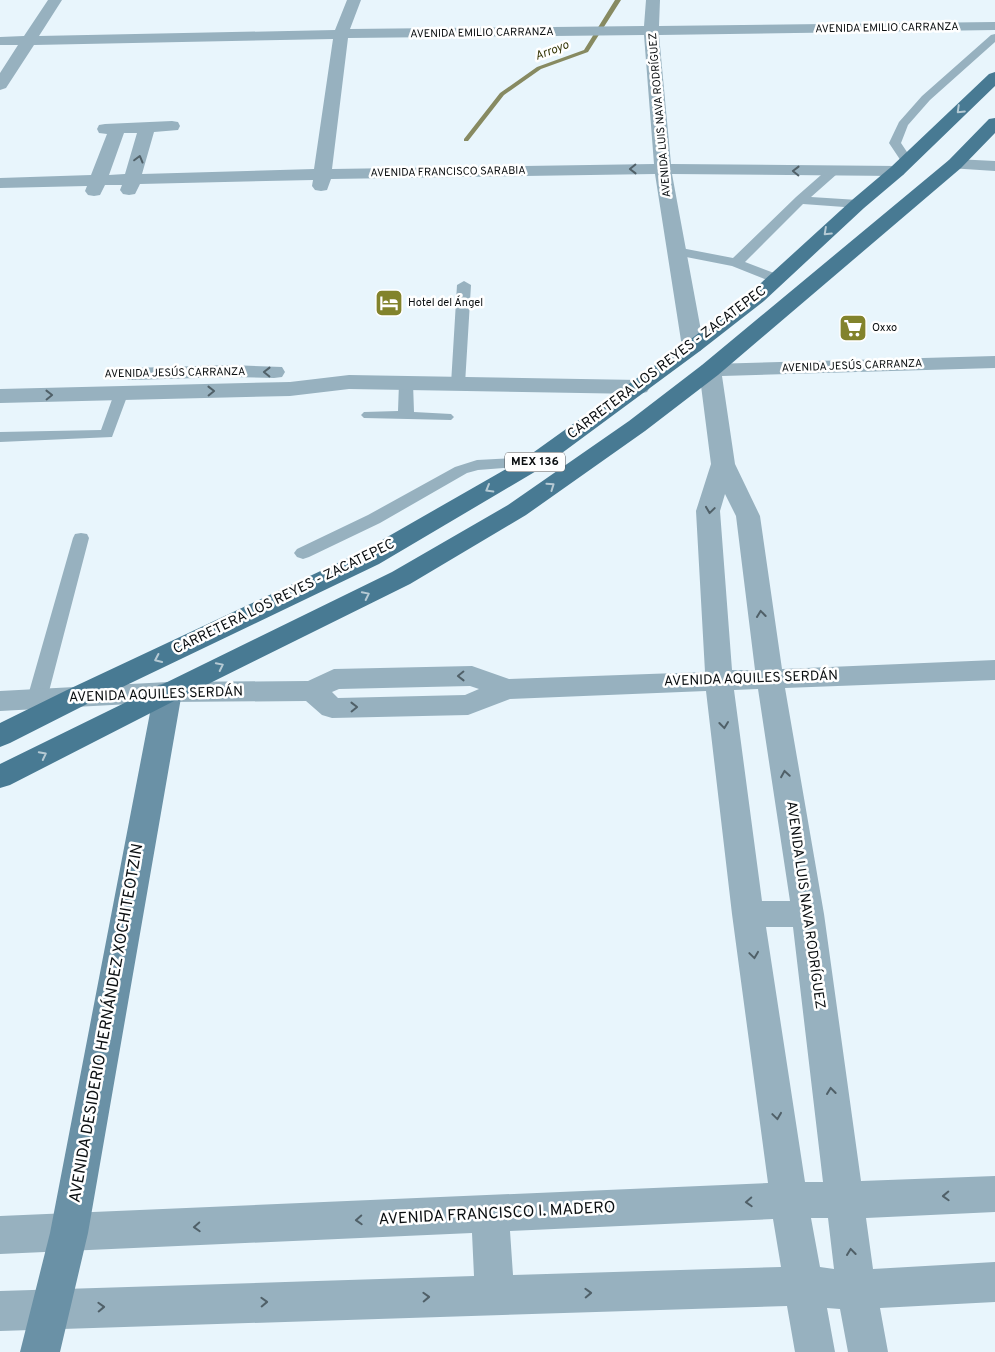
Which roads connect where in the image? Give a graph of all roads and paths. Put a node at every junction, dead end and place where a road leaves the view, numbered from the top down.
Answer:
1 (54, 0) edge
2 (354, 0) edge
3 (653, 0) edge
4 (995, 26) edge
5 (651, 32) junction
6 (341, 34) junction
7 (995, 37) edge
8 (0, 41) edge
9 (28, 41) junction
10 (995, 77) edge
11 (0, 85) edge
12 (172, 126) dead end
13 (147, 127) junction
14 (993, 128) edge
15 (955, 164) junction
16 (902, 166) junction
17 (995, 166) edge
18 (833, 171) junction
19 (664, 175) junction
20 (322, 180) junction
21 (0, 183) edge
22 (131, 185) junction
23 (96, 186) junction
24 (816, 186) junction
25 (880, 186) junction
26 (0, 193) edge
27 (800, 200) junction
28 (858, 204) junction
29 (676, 250) junction
30 (736, 263) junction
31 (777, 279) junction
32 (464, 285) dead end
33 (693, 347) junction
34 (995, 362) edge
35 (710, 370) junction
36 (0, 378) edge
37 (349, 382) junction
38 (406, 383) junction
39 (458, 384) junction
40 (639, 388) junction
41 (121, 394) junction
42 (0, 396) edge
43 (370, 415) dead end
44 (406, 416) junction
45 (446, 417) dead end
46 (0, 437) edge
47 (535, 462) junction
48 (723, 464) junction
49 (81, 538) dead end
50 (303, 553) dead end
51 (995, 670) edge
52 (770, 678) junction
53 (719, 680) junction
54 (168, 692) junction
55 (77, 697) junction
56 (37, 699) junction
57 (0, 701) edge
58 (0, 736) edge
59 (0, 777) edge
60 (748, 914) junction
61 (808, 914) junction
62 (995, 1194) edge
63 (789, 1200) junction
64 (845, 1200) junction
65 (490, 1214) junction
66 (69, 1233) junction
67 (0, 1235) edge
68 (995, 1282) edge
69 (804, 1286) junction
70 (856, 1290) junction
71 (495, 1295) junction
72 (51, 1308) junction
73 (0, 1311) edge
74 (40, 1352) edge
75 (815, 1352) edge
76 (868, 1352) edge

1 - 9 street
2 - 6 street
3 - 5 street, AVENIDA LUIS NAVA RODRÍGUEZ
4 - 5 street, AVENIDA EMILIO CARRANZA
5 - 6 street, AVENIDA EMILIO CARRANZA
5 - 19 street, AVENIDA LUIS NAVA RODRÍGUEZ
6 - 9 street, AVENIDA EMILIO CARRANZA
6 - 20 street
7 - 16 lane
8 - 9 street, AVENIDA EMILIO CARRANZA
9 - 11 street
10 -> 16 main road, CARRETERA LOS REYES - ZACATEPEC / MEX 136
12 - 13 street
22 -> 13 street
13 - 23 street
14 - 15 main road, CARRETERA LOS REYES - ZACATEPEC / MEX 136
15 - 17 street
15 - 35 main road, CARRETERA LOS REYES - ZACATEPEC / MEX 136
16 - 18 street, AVENIDA FRANCISCO SARABIA
16 - 25 main road, CARRETERA LOS REYES - ZACATEPEC / MEX 136
18 -> 19 street, AVENIDA FRANCISCO SARABIA
18 - 24 lane
19 - 20 street, AVENIDA FRANCISCO SARABIA
19 - 24 street, AVENIDA FRANCISCO SARABIA
19 - 29 street, AVENIDA LUIS NAVA RODRÍGUEZ
20 - 22 street, AVENIDA FRANCISCO SARABIA
21 - 23 street, AVENIDA FRANCISCO SARABIA
22 - 23 street, AVENIDA FRANCISCO SARABIA
23 - 26 street, AVENIDA FRANCISCO SARABIA
24 - 25 street, AVENIDA FRANCISCO SARABIA
24 - 27 lane
25 - 28 main road, CARRETERA LOS REYES - ZACATEPEC / MEX 136
27 - 28 lane
27 - 30 lane
28 -> 31 main road, CARRETERA LOS REYES - ZACATEPEC / MEX 136
29 - 30 lane
29 - 33 street, AVENIDA LUIS NAVA RODRÍGUEZ
30 - 31 lane
31 - 33 main road, CARRETERA LOS REYES - ZACATEPEC / MEX 136
32 - 39 lane
33 - 40 main road, CARRETERA LOS REYES - ZACATEPEC / MEX 136
34 - 35 street, AVENIDA JESÚS CARRANZA
35 - 48 street, AVENIDA LUIS NAVA RODRÍGUEZ
54 -> 35 main road, CARRETERA LOS REYES - ZACATEPEC / MEX 136
37 -> 36 street, AVENIDA JESÚS CARRANZA
37 - 38 street, AVENIDA JESÚS CARRANZA
41 -> 37 street, AVENIDA JESÚS CARRANZA
38 - 39 street, AVENIDA JESÚS CARRANZA
38 - 44 lane
39 - 40 street, AVENIDA JESÚS CARRANZA
40 - 47 main road, CARRETERA LOS REYES - ZACATEPEC / MEX 136
42 -> 41 street, AVENIDA JESÚS CARRANZA
41 - 46 lane
43 - 44 lane
44 - 45 lane
47 - 50 lane
47 -> 55 main road, CARRETERA LOS REYES - ZACATEPEC / MEX 136
52 -> 48 street, AVENIDA LUIS NAVA RODRÍGUEZ
48 -> 53 street, AVENIDA LUIS NAVA RODRÍGUEZ
49 - 56 lane
51 - 52 street, AVENIDA AQUILES SERDÁN
52 - 53 street, AVENIDA AQUILES SERDÁN
61 -> 52 street, AVENIDA LUIS NAVA RODRÍGUEZ
53 - 54 street, AVENIDA AQUILES SERDÁN
53 -> 60 street, AVENIDA LUIS NAVA RODRÍGUEZ
54 - 55 street, AVENIDA AQUILES SERDÁN
59 -> 54 main road, CARRETERA LOS REYES - ZACATEPEC / MEX 136
54 - 66 main road, AVENIDA DESIDERIO HERNÁNDEZ XOCHITEOTZIN
55 - 56 street, AVENIDA AQUILES SERDÁN
55 - 58 main road, CARRETERA LOS REYES - ZACATEPEC / MEX 136
56 - 57 street, AVENIDA AQUILES SERDÁN
60 - 61 street
60 -> 63 street, AVENIDA LUIS NAVA RODRÍGUEZ
64 -> 61 street, AVENIDA LUIS NAVA RODRÍGUEZ
62 -> 64 street, AVENIDA FRANCISCO I. MADERO
63 - 64 street, AVENIDA FRANCISCO I. MADERO
63 -> 65 street, AVENIDA FRANCISCO I. MADERO
63 - 69 street, AVENIDA LUIS NAVA RODRÍGUEZ
70 -> 64 street, AVENIDA LUIS NAVA RODRÍGUEZ
65 -> 66 street, AVENIDA FRANCISCO I. MADERO
65 - 71 street
66 - 67 street, AVENIDA FRANCISCO I. MADERO
66 - 72 main road, AVENIDA DESIDERIO HERNÁNDEZ XOCHITEOTZIN
68 - 70 street
69 - 70 street
71 -> 69 street
69 - 75 street, AVENIDA LUIS NAVA RODRÍGUEZ
70 - 76 street, AVENIDA LUIS NAVA RODRÍGUEZ
72 -> 71 street
72 - 73 street
72 - 74 main road, AVENIDA DESIDERIO HERNÁNDEZ XOCHITEOTZIN

